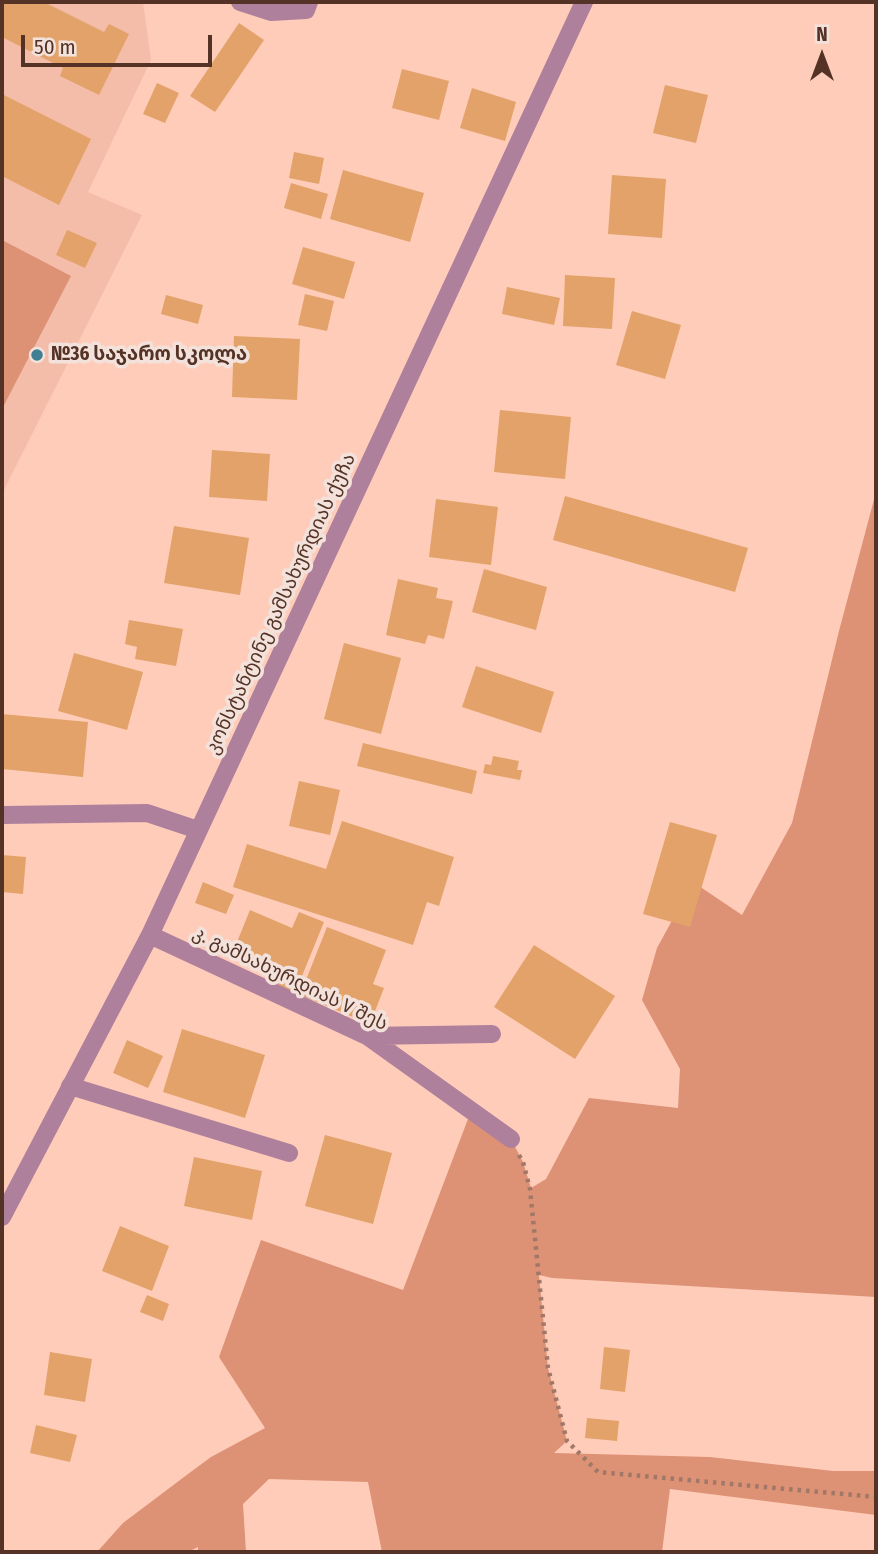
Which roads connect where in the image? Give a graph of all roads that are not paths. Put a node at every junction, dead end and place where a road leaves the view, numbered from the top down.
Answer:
1 (240, 2) edge
2 (309, 2) edge
3 (584, 2) edge
4 (2, 815) edge
5 (198, 830) junction
6 (150, 935) junction
7 (492, 1034) dead end
8 (367, 1036) junction
9 (70, 1086) junction
10 (511, 1139) road end
11 (289, 1153) dead end
12 (2, 1217) edge

1 - 2 street
3 - 5 street, კონსტანტინე გამსახურდიას ქუჩა
4 - 5 street
5 - 6 street, კონსტანტინე გამსახურდიას ქუჩა
6 - 8 street, კ. გამსახურდიას V შეს
6 - 9 street, კონსტანტინე გამსახურდიას ქუჩა
7 - 8 street
8 - 10 street, კ. გამსახურდიას V შეს
9 - 11 street
9 - 12 street, კონსტანტინე გამსახურდიას ქუჩა

